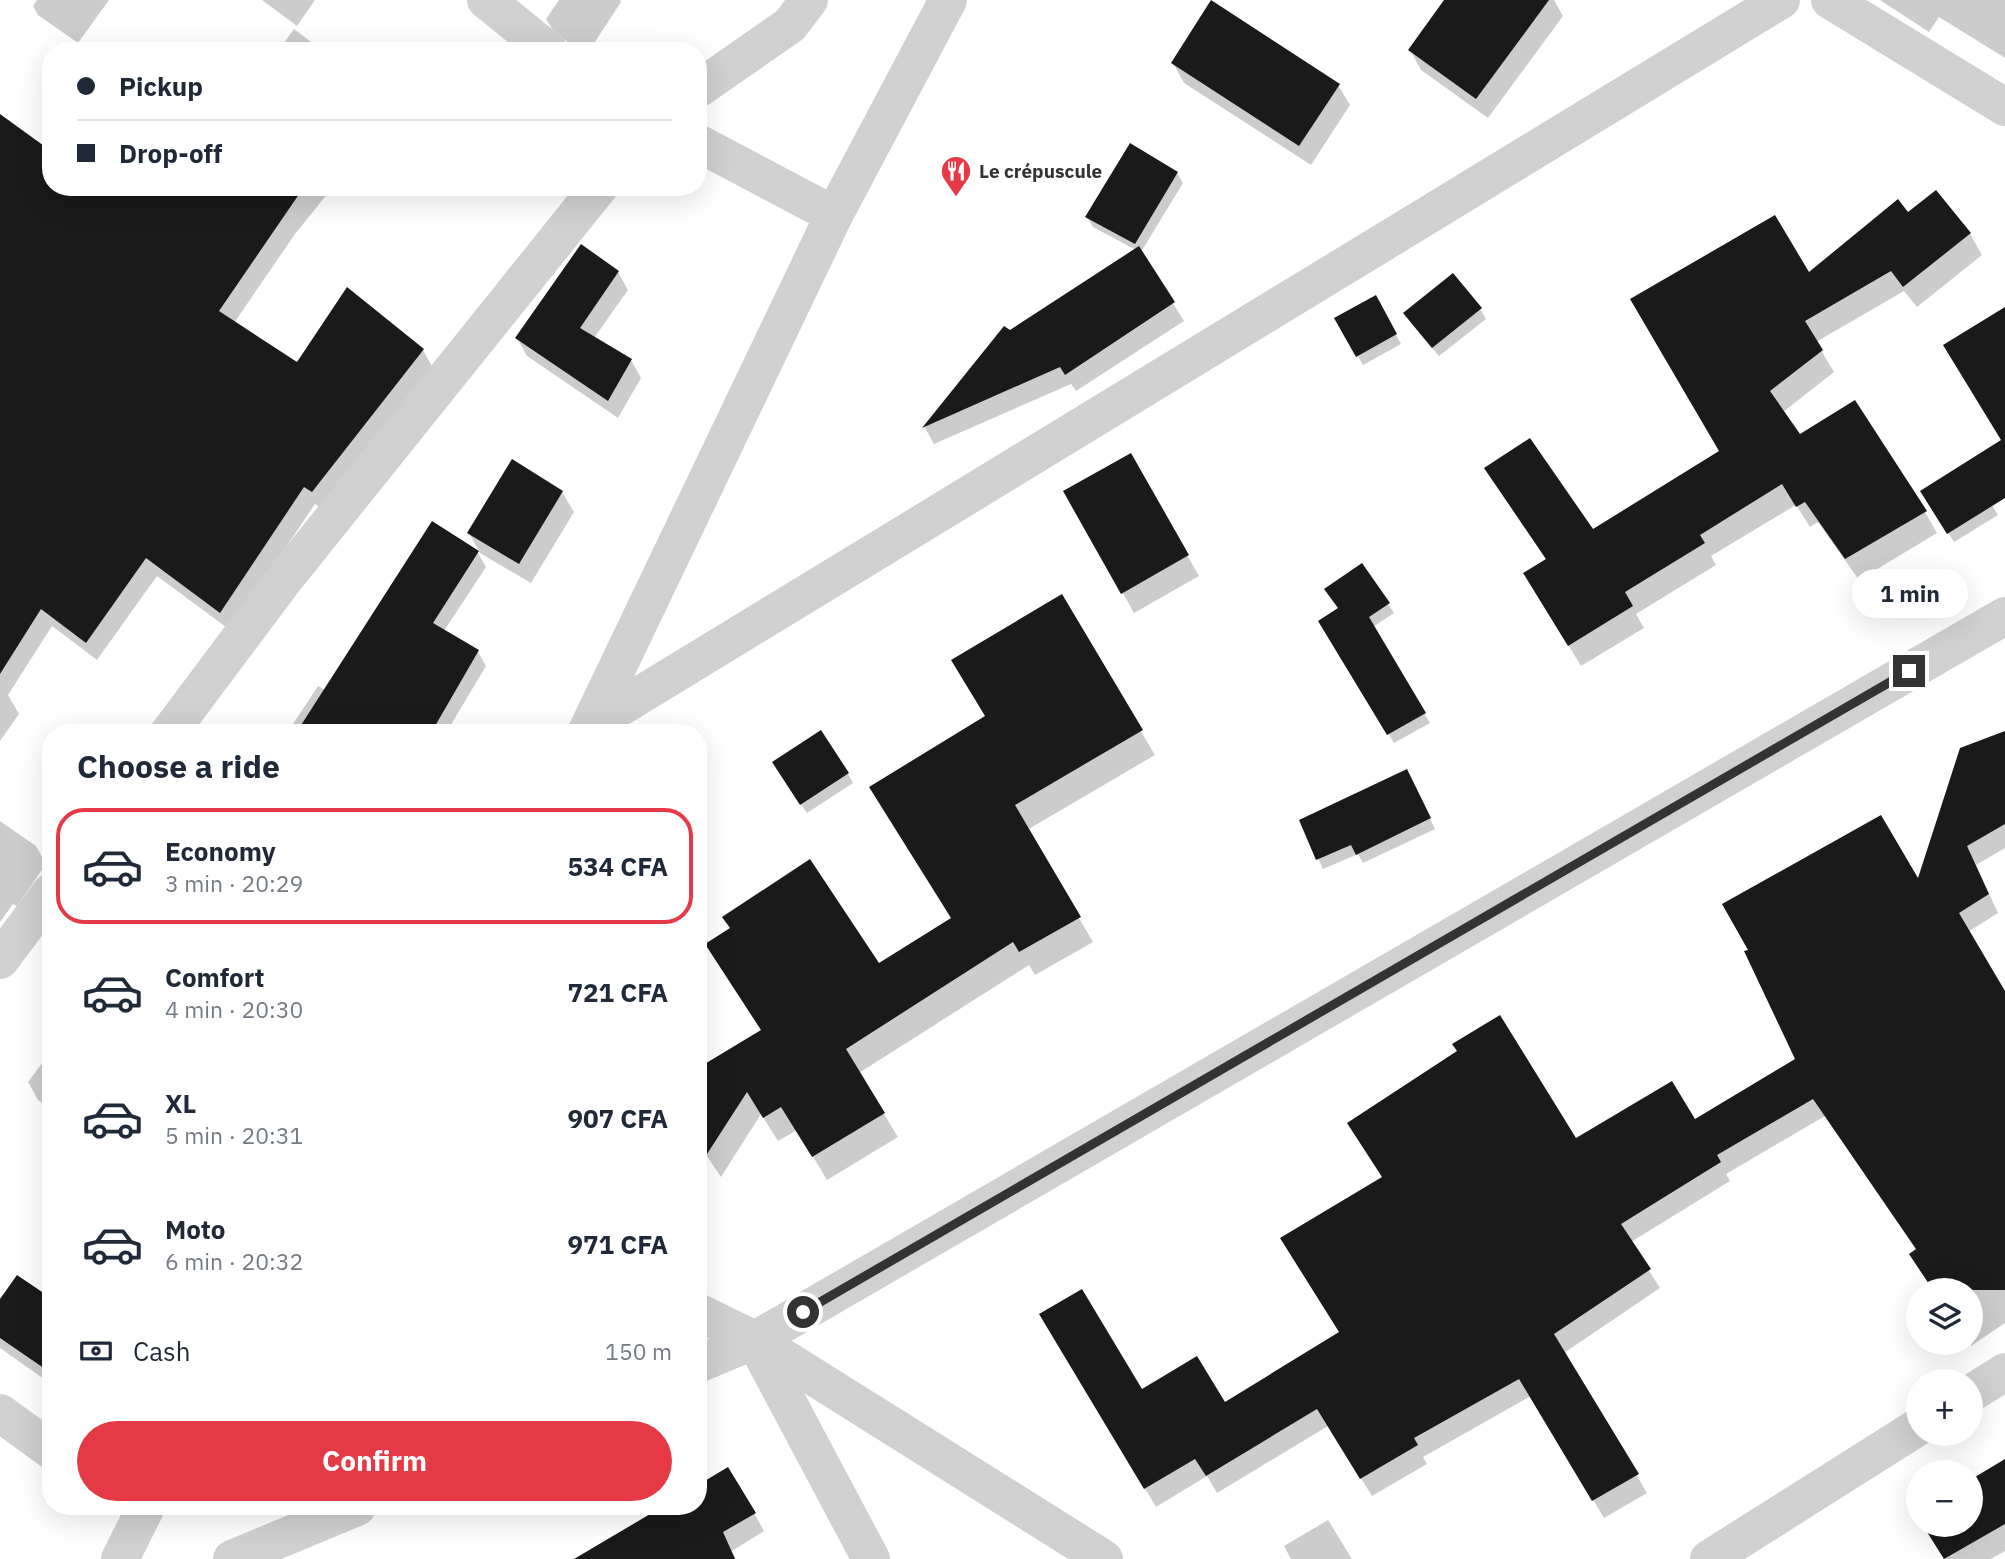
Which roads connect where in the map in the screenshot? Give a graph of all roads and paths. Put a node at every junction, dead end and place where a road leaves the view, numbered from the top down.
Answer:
1 (486, 0) edge
2 (809, 0) edge
3 (948, 0) edge
4 (1781, 0) edge
5 (1830, 0) edge
6 (538, 42) edge
7 (707, 83) edge
8 (2005, 107) edge
9 (707, 149) edge
10 (592, 196) edge
11 (834, 215) junction
12 (2005, 616) edge
13 (176, 724) edge
14 (590, 724) edge
15 (596, 724) edge
16 (42, 904) edge
17 (0, 960) edge
18 (707, 1316) edge
19 (755, 1340) junction
20 (707, 1360) edge
21 (2005, 1372) edge
22 (1983, 1386) edge
23 (0, 1413) edge
24 (1906, 1435) edge
25 (42, 1443) edge
26 (136, 1515) edge
27 (338, 1515) edge
28 (120, 1559) edge
29 (232, 1559) edge
30 (871, 1559) edge
31 (1104, 1559) edge
32 (1709, 1559) edge

1 - 6 street
2 - 7 street
3 - 11 street
4 - 15 street
5 - 8 street
9 - 11 street
10 - 13 street
11 - 14 street
12 - 19 street
16 - 17 street
18 - 19 street
19 - 20 street
19 - 30 street
19 - 31 street
21 - 22 street
23 - 25 street
24 - 32 street
26 - 28 street
27 - 29 street

